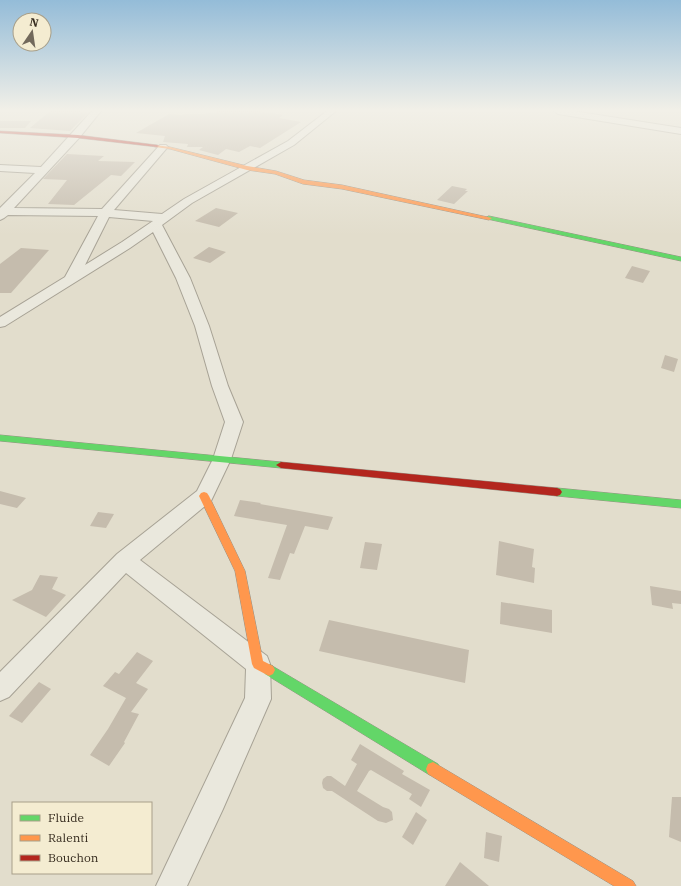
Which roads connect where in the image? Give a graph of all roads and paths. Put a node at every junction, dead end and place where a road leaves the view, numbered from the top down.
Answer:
1 (61, 152) edge
2 (158, 152) edge
3 (184, 152) edge
4 (273, 152) edge
5 (0, 168) edge
6 (247, 168) junction
7 (44, 170) junction
8 (2, 213) edge
9 (105, 213) junction
10 (160, 221) junction
11 (681, 259) edge
12 (70, 280) junction
13 (2, 320) edge
14 (0, 438) edge
15 (222, 459) junction
16 (204, 496) junction
17 (681, 504) edge
18 (125, 560) junction
19 (258, 664) junction
20 (0, 689) edge
21 (171, 886) edge
22 (628, 886) edge

1 - 7 street
2 - 9 street
3 - 6 street
4 - 6 street
5 - 7 street
6 - 10 street
6 - 11 street
7 - 8 street
8 - 9 street
9 - 10 street
9 - 12 street
10 - 12 street
10 - 15 street
12 - 13 street
14 - 15 street
15 - 16 street
15 - 17 street
16 - 18 street
16 - 19 street
18 - 19 street
18 - 20 street
19 - 21 street
19 - 22 street

